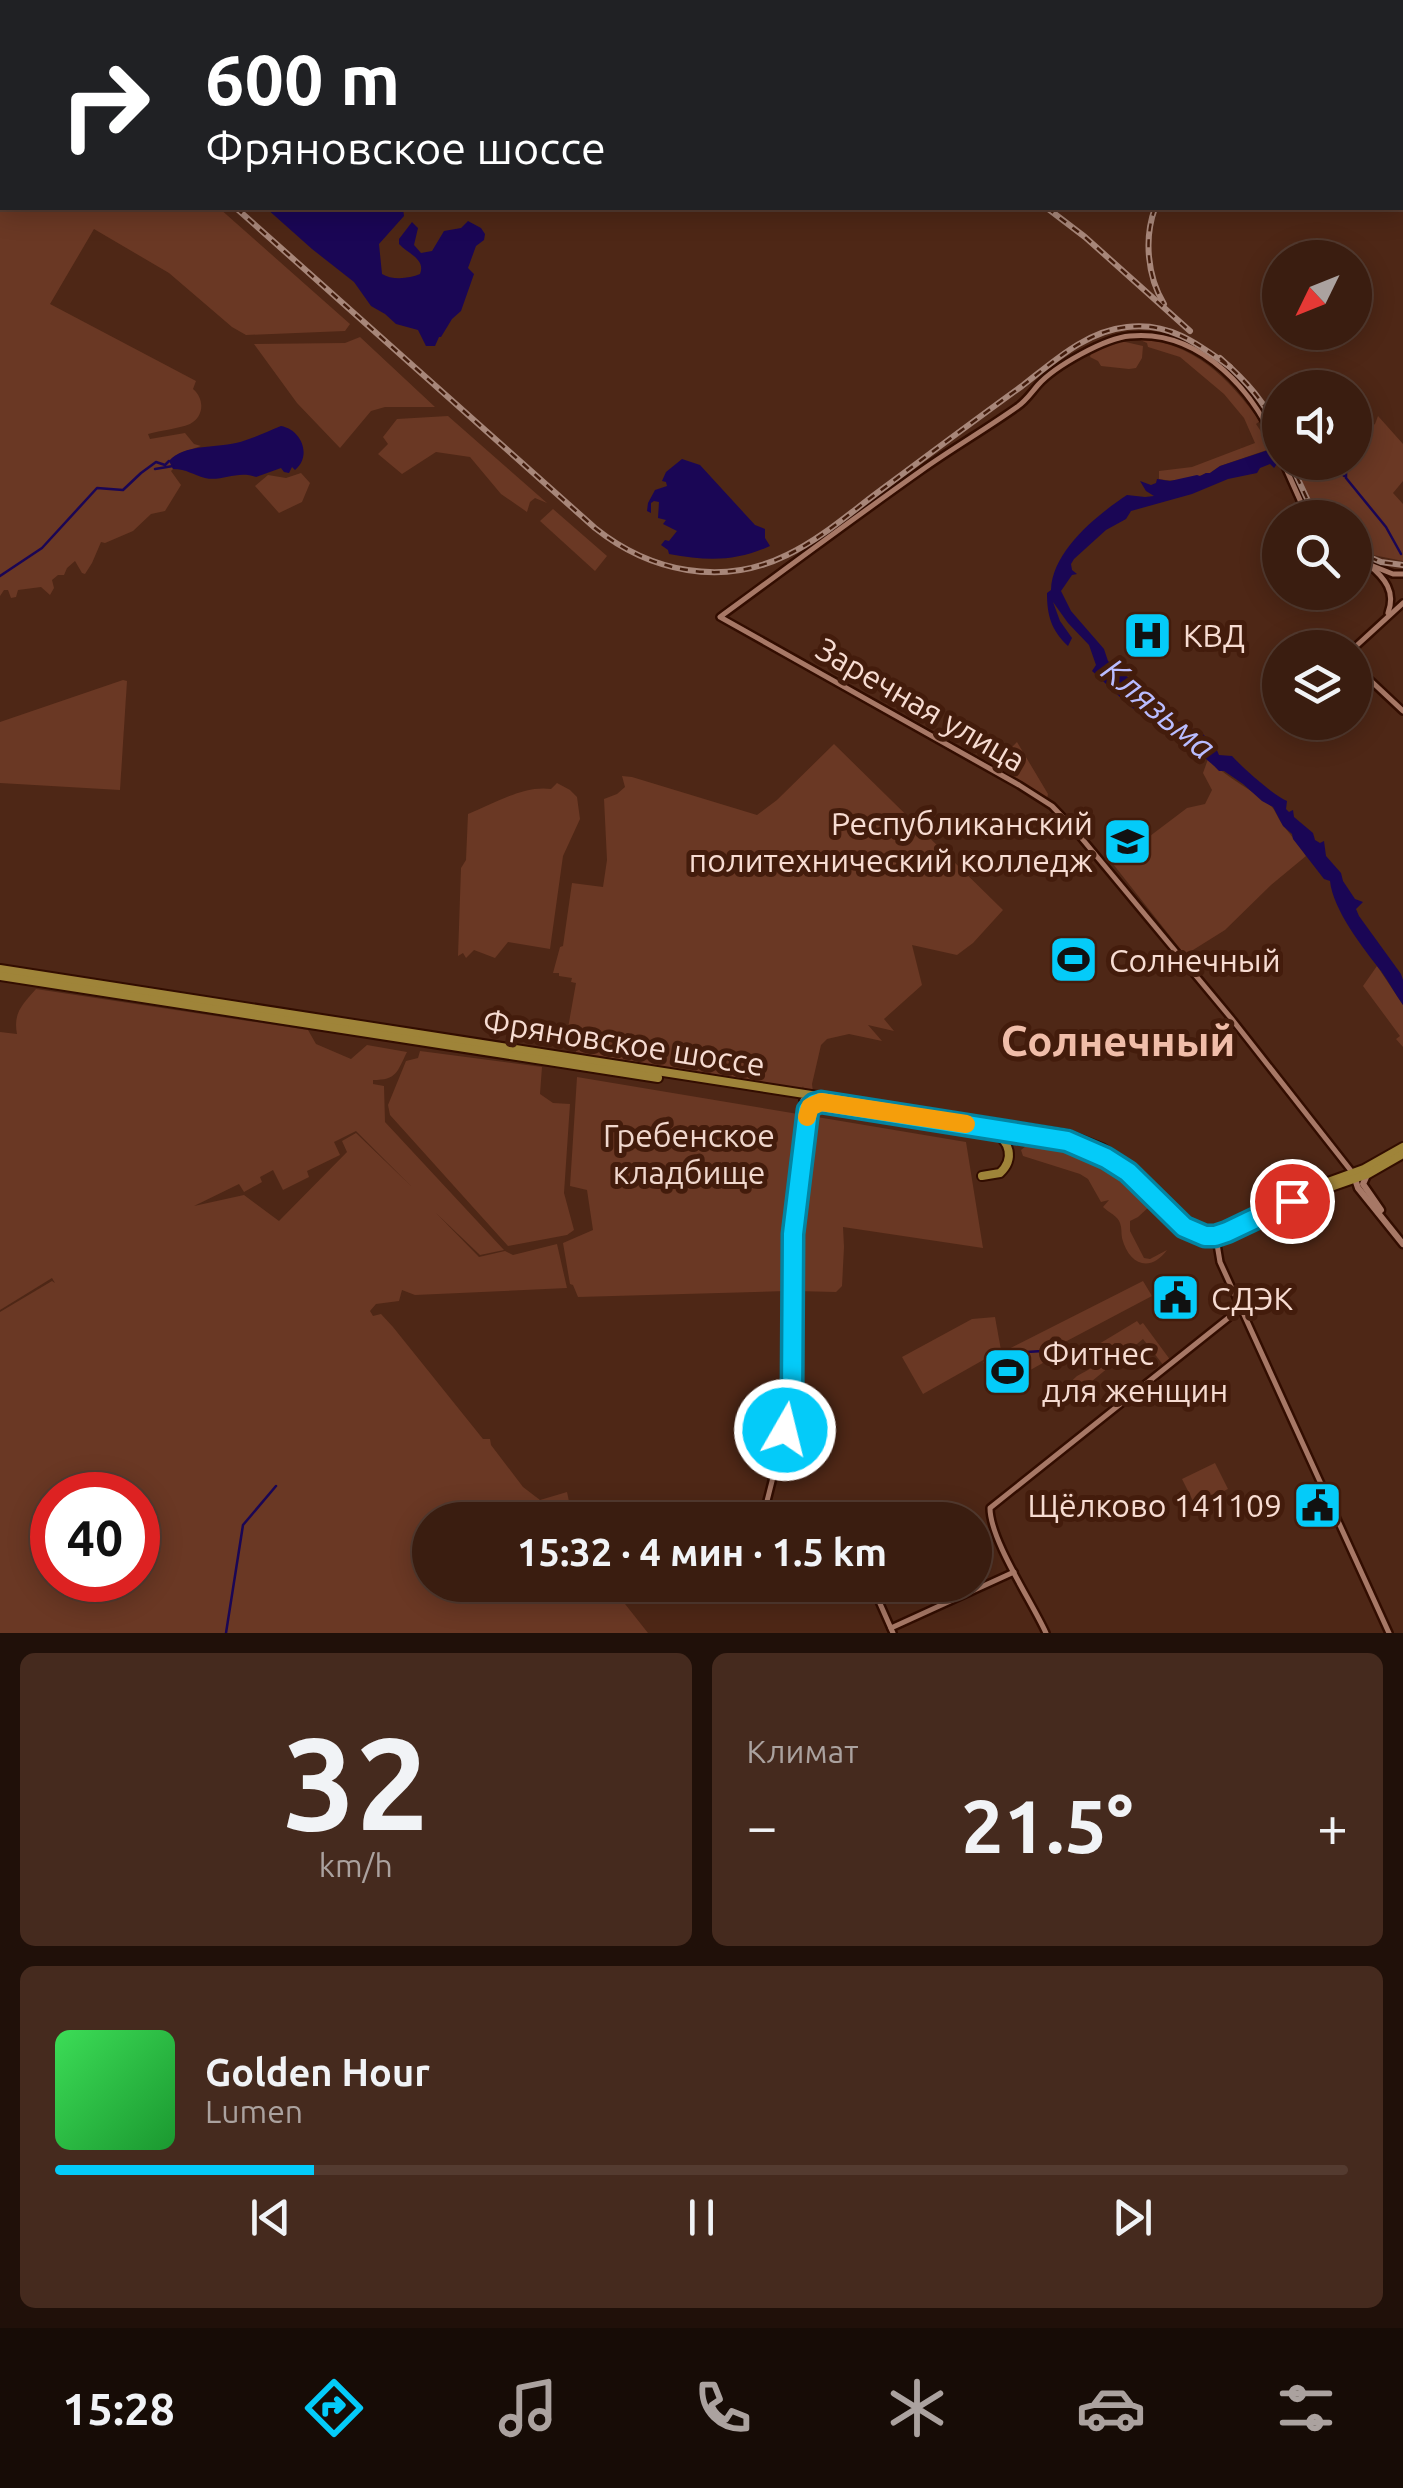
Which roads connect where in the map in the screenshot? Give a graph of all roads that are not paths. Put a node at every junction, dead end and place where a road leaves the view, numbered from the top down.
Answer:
1 (1262, 416) edge
2 (1372, 566) edge
3 (1372, 567) edge
4 (1400, 574) edge
5 (1388, 586) junction
6 (1392, 594) junction
7 (1403, 602) edge
8 (1384, 620) junction
9 (1372, 631) edge
10 (1372, 682) edge
11 (1403, 711) edge
12 (0, 973) edge
13 (803, 1100) junction
14 (821, 1102) junction
15 (808, 1110) junction
16 (974, 1125) junction
17 (1400, 1152) edge
18 (1368, 1174) junction
19 (982, 1176) dead end
20 (1354, 1176) junction
21 (1227, 1232) junction
22 (1403, 1241) edge
23 (1242, 1307) junction
24 (767, 1502) edge
25 (1014, 1572) junction
26 (879, 1602) edge
27 (892, 1630) edge
28 (1046, 1633) edge
29 (1389, 1633) edge

1 - 20 street, Заречная улица
2 - 4 street
3 - 5 street
4 - 5 street
5 - 6 street
6 - 7 street
6 - 8 street
7 - 8 street
8 - 9 street
10 - 11 street
12 - 13 main road, Фряновское шоссе
12 - 20 main road, Фряновское шоссе
13 - 14 main road, Фряновское шоссе
13 - 15 street
14 - 15 street
14 - 16 main road, Фряновское шоссе
15 - 24 street
16 - 19 main road
16 - 21 main road, Фряновское шоссе
17 - 18 main road
17 - 20 main road
18 - 20 main road
18 - 22 main road
20 - 21 main road
20 - 22 main road
21 - 23 street
23 - 25 street
23 - 29 street
25 - 27 street
25 - 28 street
26 - 27 street

